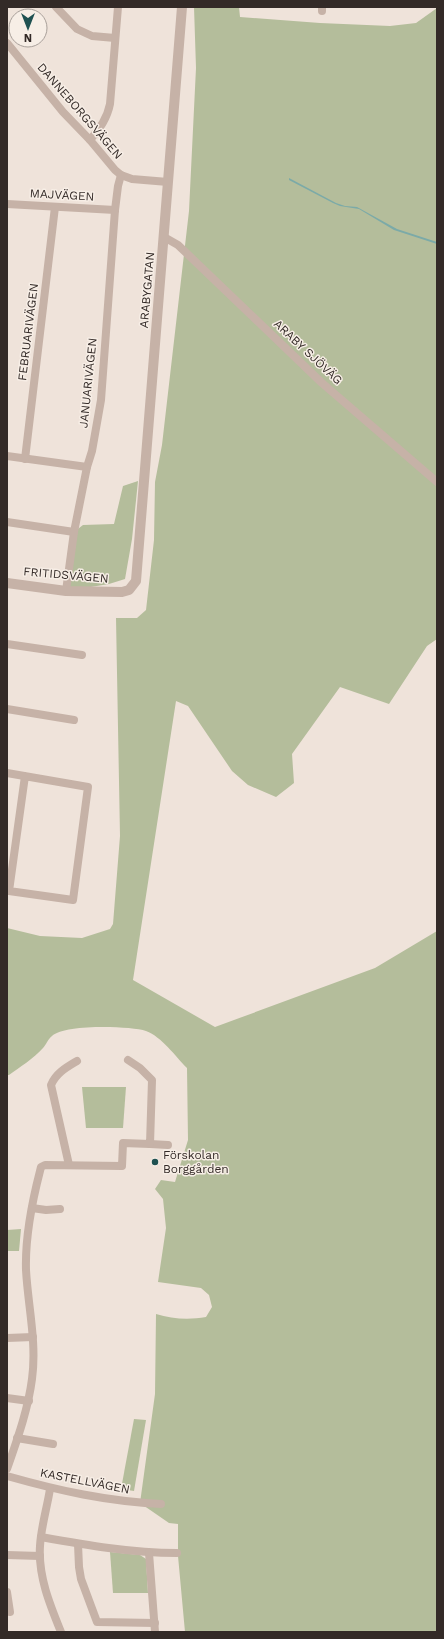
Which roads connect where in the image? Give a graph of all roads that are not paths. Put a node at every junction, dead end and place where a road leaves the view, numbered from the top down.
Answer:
1 (56, 7) edge
2 (118, 7) edge
3 (182, 7) edge
4 (115, 38) junction
5 (7, 43) edge
6 (90, 140) junction
7 (121, 175) junction
8 (168, 182) junction
9 (7, 204) edge
10 (55, 207) junction
11 (115, 210) junction
12 (164, 237) junction
13 (7, 456) edge
14 (25, 459) junction
15 (87, 466) junction
16 (437, 482) edge
17 (7, 522) edge
18 (74, 532) junction
19 (137, 574) joint
20 (7, 583) edge
21 (66, 591) junction
22 (7, 644) edge
23 (82, 655) dead end
24 (7, 709) edge
25 (74, 720) dead end
26 (7, 773) edge
27 (25, 776) junction
28 (128, 1060) dead end
29 (77, 1061) dead end
30 (150, 1144) junction
31 (168, 1145) dead end
32 (69, 1165) junction
33 (32, 1208) junction
34 (60, 1209) dead end
35 (32, 1337) junction
36 (7, 1338) edge
37 (7, 1398) edge
38 (29, 1400) junction
39 (17, 1438) junction
40 (53, 1444) dead end
41 (7, 1470) edge
42 (7, 1476) edge
43 (50, 1489) junction
44 (161, 1504) dead end
45 (41, 1538) junction
46 (78, 1544) junction
47 (150, 1553) junction
48 (177, 1553) dead end
49 (7, 1555) edge
50 (40, 1556) junction
51 (7, 1592) edge
52 (10, 1612) dead end
53 (155, 1623) junction
54 (61, 1632) edge
55 (155, 1632) edge

1 - 4 street
2 - 4 street
3 - 8 street, ARABYGATAN
4 - 6 street
5 - 6 street, DANNEBORGSVÄGEN
6 - 7 street, DANNEBORGSVÄGEN
7 - 8 street, DANNEBORGSVÄGEN
7 - 11 street, JANUARIVÄGEN
8 - 12 street, ARABYGATAN
9 - 10 street, MAJVÄGEN
10 - 11 street, MAJVÄGEN
10 - 14 street, FEBRUARIVÄGEN
11 - 15 street, JANUARIVÄGEN
12 - 16 street, ARABY SJÖVÄG
12 - 19 street, ARABYGATAN
13 - 14 street
14 - 15 street
15 - 18 street, JANUARIVÄGEN
17 - 18 street
18 - 21 street, JANUARIVÄGEN
19 - 21 street, FRITIDSVÄGEN
20 - 21 street, FRITIDSVÄGEN
22 - 23 street
24 - 25 street
26 - 27 street
27 - 27 street
28 - 30 street
29 - 32 street
30 - 31 street
30 - 32 street
32 - 33 street
33 - 34 street
33 - 35 street
35 - 36 street
35 - 38 street
37 - 38 street
38 - 39 street
39 - 40 street
39 - 41 street
42 - 43 street, KASTELLVÄGEN
43 - 44 street, KASTELLVÄGEN
43 - 45 street
45 - 46 street
45 - 50 street
46 - 47 street
46 - 53 street
47 - 48 street
47 - 53 street
49 - 50 street
50 - 54 street
51 - 52 street
53 - 55 street

